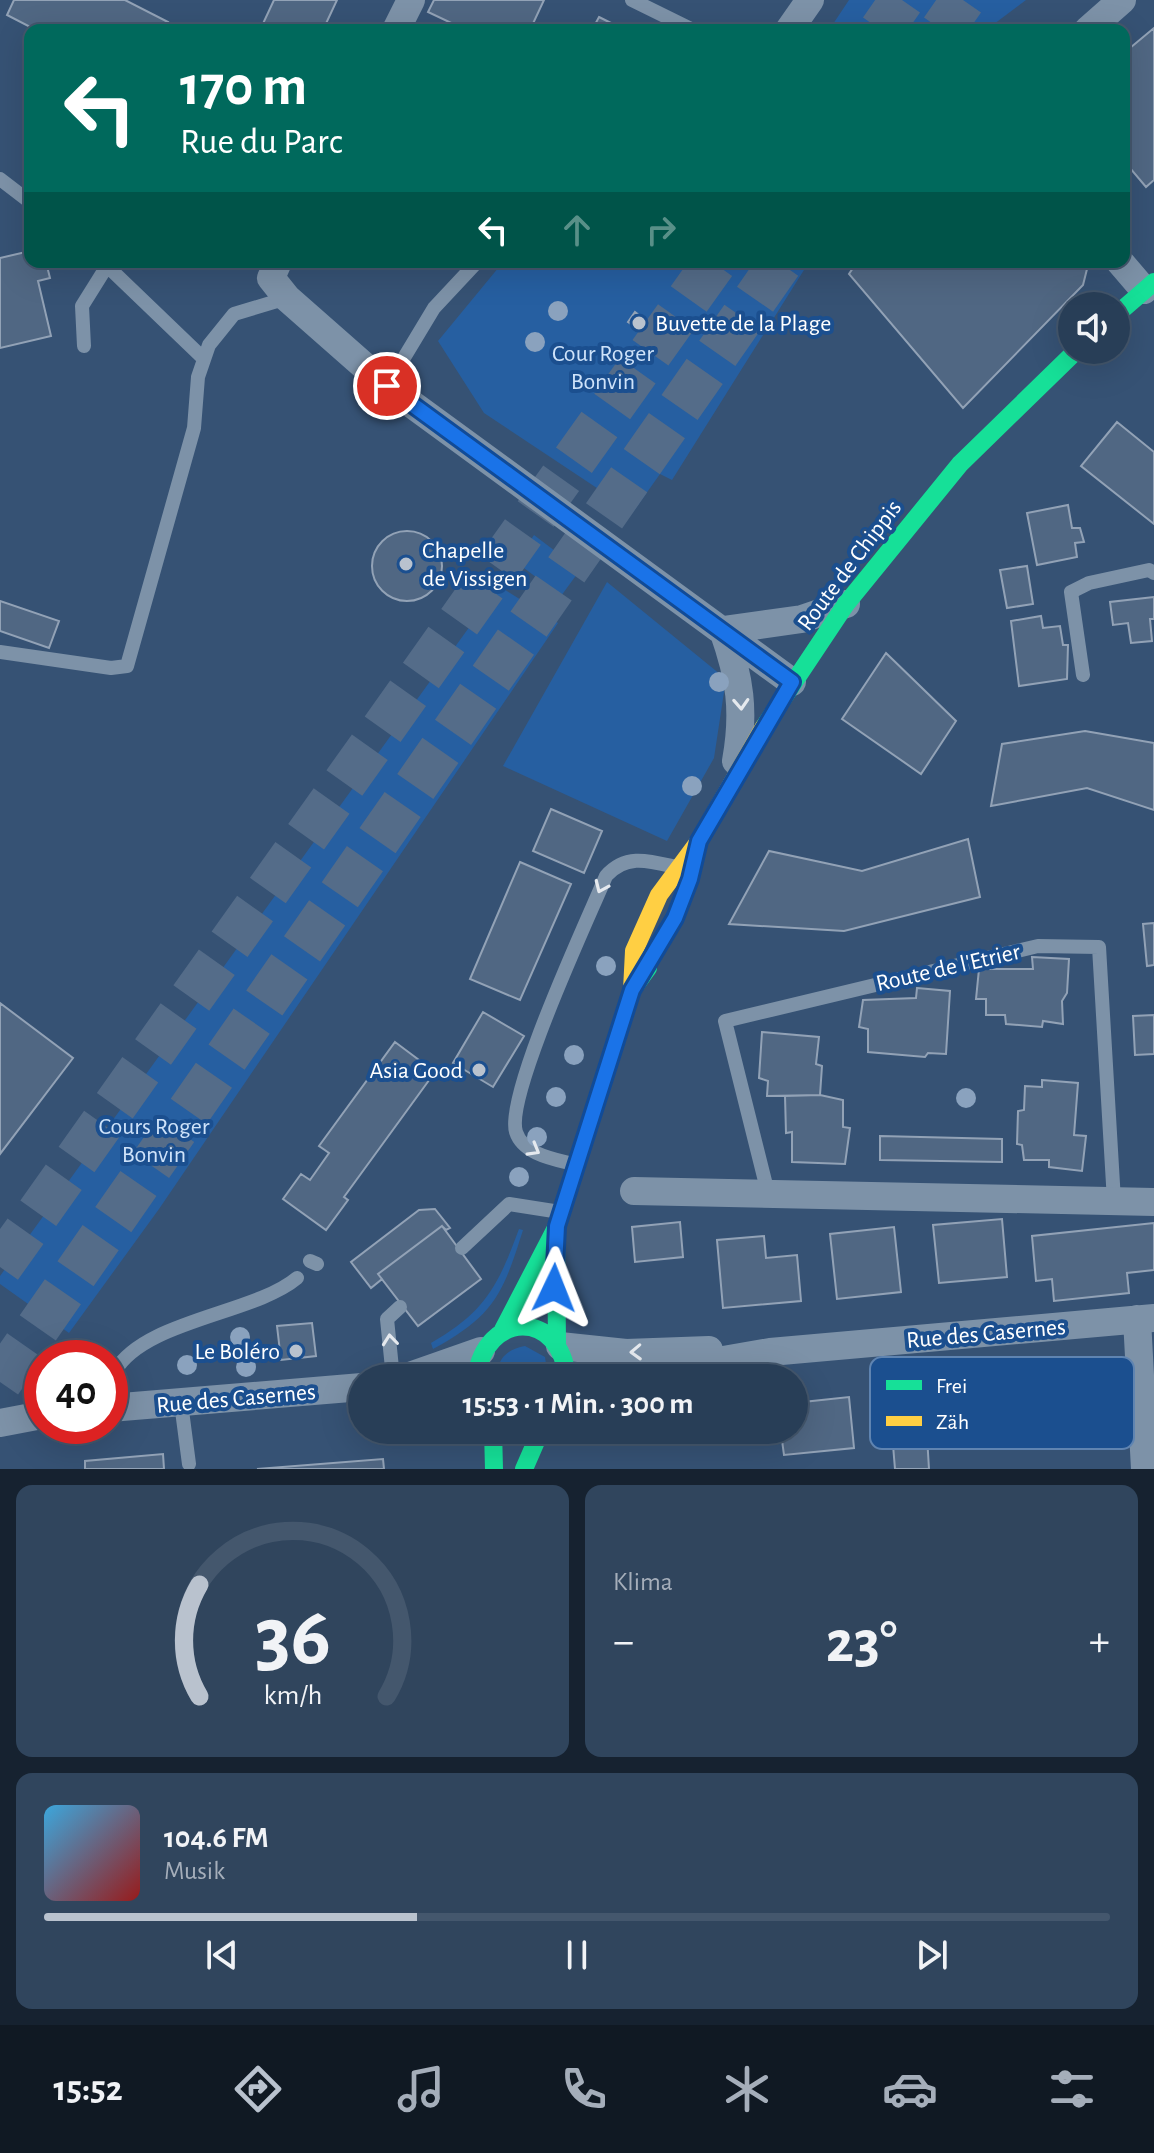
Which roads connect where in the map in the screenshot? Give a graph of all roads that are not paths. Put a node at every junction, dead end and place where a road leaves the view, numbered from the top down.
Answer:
1 (411, 0) edge
2 (632, 0) edge
3 (810, 0) edge
4 (1122, 0) edge
5 (399, 24) edge
6 (681, 24) edge
7 (793, 24) edge
8 (1095, 24) edge
9 (0, 179) edge
10 (24, 197) edge
11 (103, 268) edge
12 (109, 268) edge
13 (471, 268) edge
14 (1127, 268) edge
15 (279, 279) edge
16 (1149, 286) edge
17 (1130, 303) edge
18 (84, 346) dead end
19 (204, 359) junction
20 (1063, 364) edge
21 (387, 386) junction
22 (1154, 573) edge
23 (846, 604) junction
24 (723, 630) junction
25 (0, 652) edge
26 (1083, 675) dead end
27 (792, 682) junction
28 (733, 780) junction
29 (685, 876) junction
30 (656, 952) dead end
31 (632, 990) junction
32 (575, 1165) junction
33 (634, 1191) dead end
34 (768, 1193) junction
35 (1114, 1201) junction
36 (1154, 1202) edge
37 (558, 1219) junction
38 (462, 1248) dead end
39 (297, 1278) dead end
40 (400, 1307) dead end
41 (1146, 1318) edge
42 (503, 1330) junction
43 (559, 1344) junction
44 (770, 1352) junction
45 (128, 1359) edge
46 (392, 1364) edge
47 (478, 1364) edge
48 (566, 1364) edge
49 (701, 1364) edge
50 (348, 1388) edge
51 (1147, 1396) edge
52 (181, 1403) junction
53 (128, 1407) edge
54 (493, 1444) edge
55 (535, 1444) edge
56 (189, 1464) dead end
57 (494, 1469) edge
58 (524, 1469) edge
59 (1145, 1469) edge

1 - 5 street
2 - 6 lane
3 - 7 street
4 - 8 street
9 - 10 lane
11 - 18 lane
12 - 19 lane
13 - 21 lane
14 - 16 street
15 - 19 lane
15 - 21 street
16 - 17 street
19 - 25 lane
20 - 23 street, Route de Chippis
21 - 24 street
22 - 26 lane
23 - 24 street
23 - 27 street, Route de Chippis
24 - 27 street
24 -> 28 street
27 - 28 street, Route de Chippis
28 - 29 street, Route de Chippis
29 - 31 street, Route de Chippis
29 -> 32 lane
30 - 31 street, Route de Chippis
31 - 32 street, Route de Chippis
32 - 37 street, Route de Chippis
33 - 34 street
34 - 35 street
34 - 35 lane, Route de l'Etrier
35 - 36 street
37 - 38 lane
37 - 42 street, Route de Chippis
37 - 43 street, Route de Chippis
39 - 45 lane
46 -> 40 lane
41 - 44 street, Rue des Casernes
41 - 51 street
42 - 43 street
42 - 47 street, Route de Chippis
44 -> 43 street, Rue des Casernes
43 - 48 street, Route de Chippis
44 - 49 street, Rue des Casernes
50 - 52 street, Rue des Casernes
51 - 59 street
52 - 53 street, Rue des Casernes
52 - 56 lane
54 - 57 street
55 - 58 street

